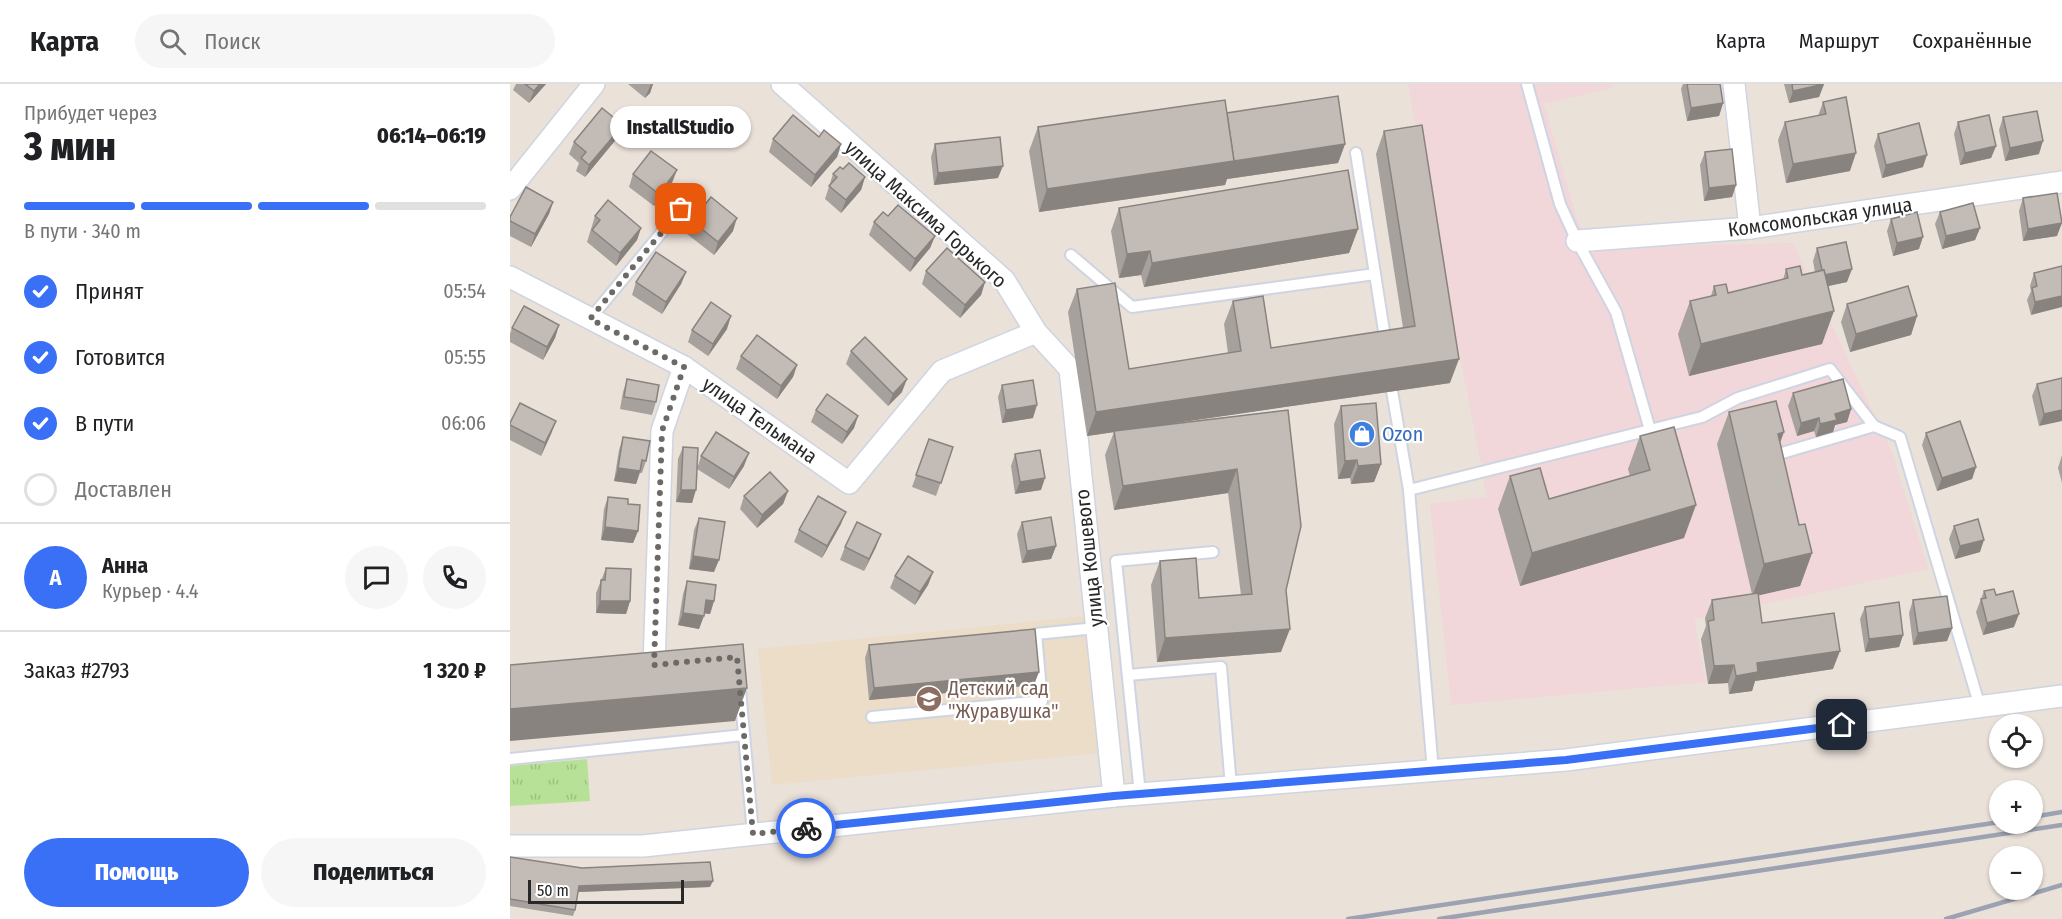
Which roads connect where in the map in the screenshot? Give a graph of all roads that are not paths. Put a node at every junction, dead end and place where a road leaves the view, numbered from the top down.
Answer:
1 (594, 84) edge
2 (782, 84) edge
3 (1527, 84) edge
4 (1734, 84) edge
5 (1356, 153) dead end
6 (2062, 182) edge
7 (510, 189) edge
8 (681, 209) dead end
9 (1750, 228) junction
10 (1577, 242) junction
11 (1071, 255) dead end
12 (1375, 274) junction
13 (510, 277) edge
14 (590, 319) junction
15 (1036, 332) junction
16 (1387, 353) edge
17 (684, 367) junction
18 (1392, 391) dead end
19 (1874, 426) junction
20 (1650, 430) junction
21 (1779, 454) edge
22 (1409, 490) junction
23 (1213, 552) dead end
24 (1096, 628) junction
25 (653, 665) edge
26 (1128, 675) junction
27 (739, 680) edge
28 (2062, 696) edge
29 (1980, 707) junction
30 (872, 717) dead end
31 (744, 735) junction
32 (510, 759) edge
33 (1433, 771) junction
34 (1231, 787) junction
35 (1140, 794) junction
36 (1114, 796) junction
37 (753, 834) junction
38 (510, 846) edge

1 - 7 street
2 - 15 street, улица Максима Горького
3 - 10 lane
4 - 9 street
5 - 12 lane
6 - 9 street, Комсомольская улица
8 - 14 lane
9 - 10 street, Комсомольская улица
10 - 20 lane
11 - 12 lane
12 - 16 lane
13 - 14 street, улица Тельмана
14 - 17 street, улица Тельмана
15 - 17 street, улица Тельмана
15 - 24 street, улица Кошевого
17 - 25 street
18 - 22 lane
19 - 20 lane
19 - 21 lane
19 - 29 lane
20 - 22 lane
22 - 33 lane
23 - 26 lane
24 - 30 lane
24 - 36 street, улица Кошевого
26 - 34 lane
26 - 35 lane
27 - 31 lane
28 - 29 street
29 - 33 street
31 - 32 lane
31 - 37 lane
33 - 34 street
34 - 35 street
35 - 36 street
36 - 37 street
37 - 38 street

